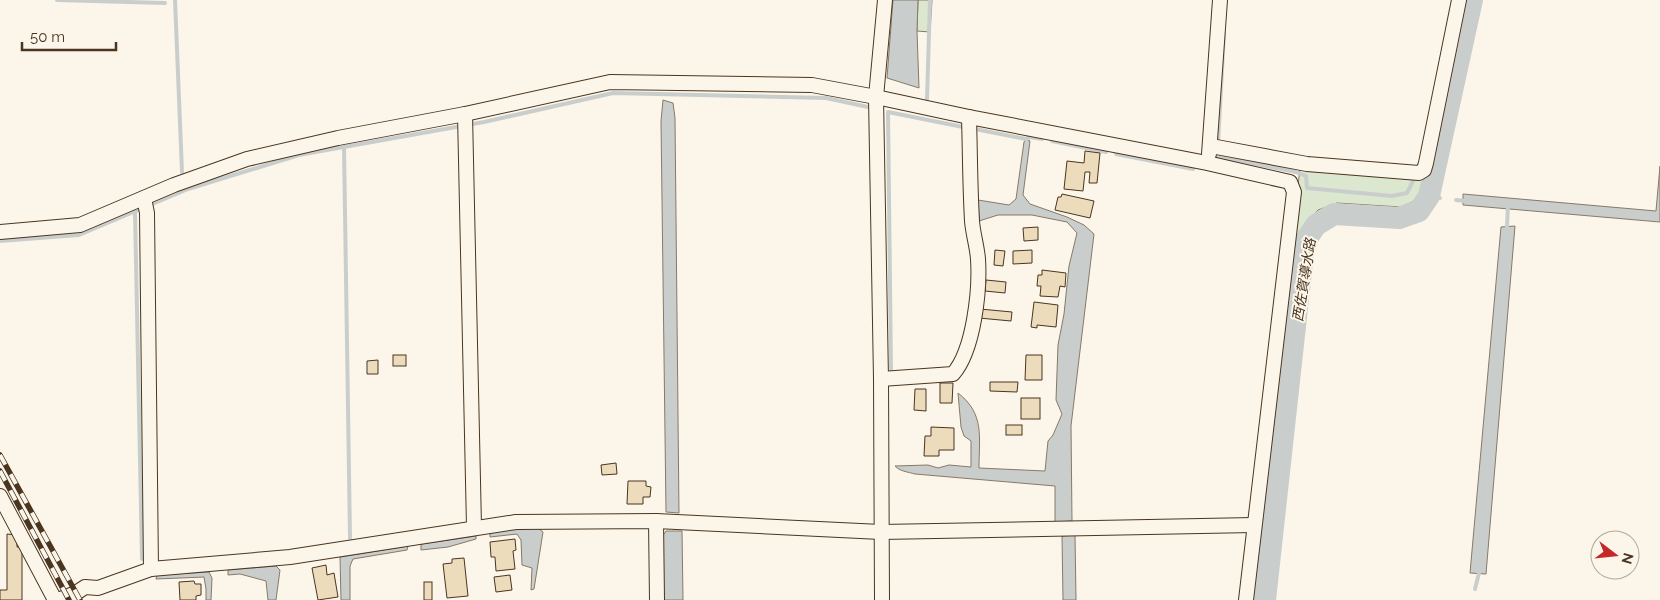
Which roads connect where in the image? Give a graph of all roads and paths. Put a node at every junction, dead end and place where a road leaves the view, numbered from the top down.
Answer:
1 (885, 0) edge
2 (1220, 0) edge
3 (1459, 0) edge
4 (876, 97) junction
5 (465, 114) junction
6 (969, 117) junction
7 (1217, 147) junction
8 (1208, 163) junction
9 (144, 198) junction
10 (0, 232) edge
11 (881, 379) junction
12 (0, 496) edge
13 (656, 521) junction
14 (1254, 525) junction
15 (474, 527) junction
16 (881, 532) junction
17 (151, 569) junction
18 (56, 600) edge
19 (657, 600) edge
20 (882, 600) edge
21 (1246, 600) edge

1 - 4 street
2 - 7 street
3 - 7 street
4 - 5 street
4 - 6 street
4 - 11 street
5 - 9 street
5 - 15 street
6 - 8 street
6 - 11 street
7 - 8 street
8 - 14 street
9 - 10 street
9 - 17 street
11 - 16 street
12 - 18 street
13 - 15 street
13 - 16 street
13 - 19 street
14 - 16 street
14 - 21 street
15 - 17 street
16 - 20 street
17 - 18 street

